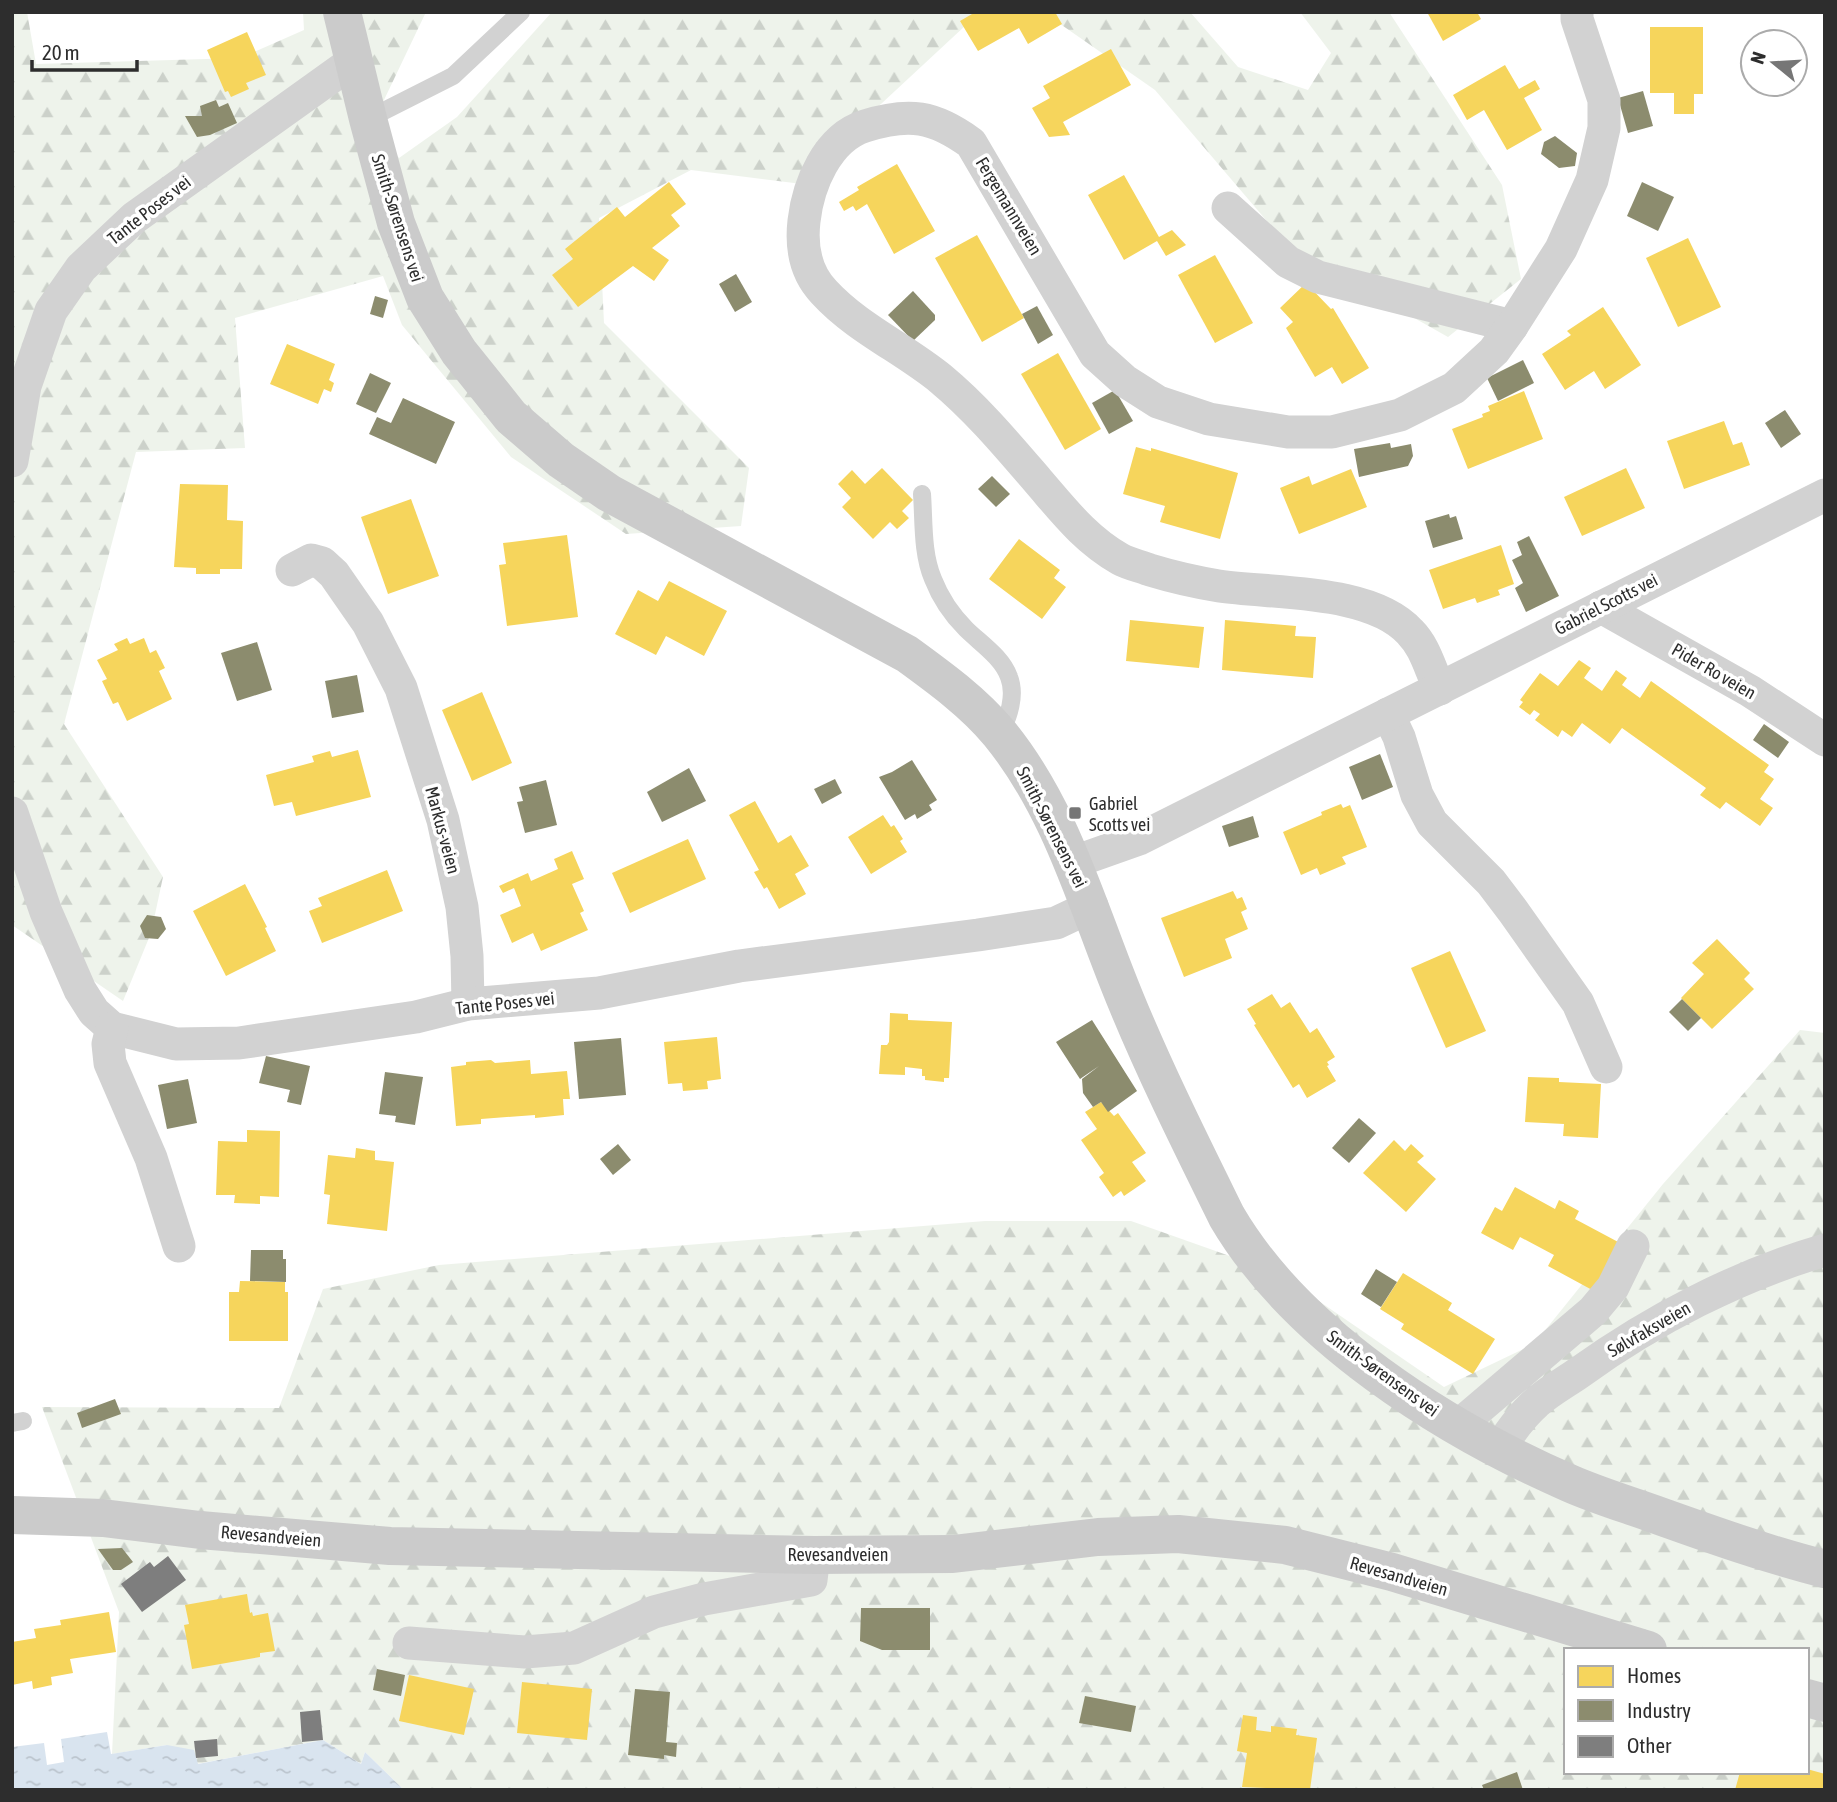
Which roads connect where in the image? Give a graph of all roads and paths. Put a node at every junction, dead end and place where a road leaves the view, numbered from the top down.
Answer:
1 (342, 12) edge
2 (521, 12) edge
3 (1577, 12) edge
4 (355, 60) junction
5 (368, 119) junction
6 (1228, 208) dead end
7 (1512, 326) junction
8 (12, 461) edge
9 (922, 494) dead end
10 (1825, 495) edge
11 (292, 570) dead end
12 (1601, 607) junction
13 (1440, 689) junction
14 (1388, 715) junction
15 (999, 734) junction
16 (1825, 740) edge
17 (12, 813) edge
18 (1074, 862) junction
19 (1091, 906) junction
20 (468, 1004) junction
21 (112, 1028) junction
22 (1606, 1067) dead end
23 (178, 1245) dead end
24 (1633, 1246) dead end
25 (1825, 1250) edge
26 (1458, 1426) junction
27 (1499, 1449) junction
28 (12, 1515) edge
29 (814, 1555) junction
30 (1825, 1569) edge
31 (409, 1643) dead end
32 (1641, 1648) edge

1 - 4 main road, Smith-Sørensens vei
2 - 5 lane
3 - 7 street, Fergemannveien
4 - 5 main road, Smith-Sørensens vei
4 - 8 street, Tante Poses vei
5 - 15 main road, Smith-Sørensens vei
6 - 7 street
7 - 13 street, Fergemannveien
9 - 15 lane
10 - 12 street, Gabriel Scotts vei
11 - 20 street, Markus-veien
12 - 13 street, Gabriel Scotts vei
12 - 16 street, Pider Ro veien
13 - 14 street, Gabriel Scotts vei
14 - 18 street, Gabriel Scotts vei
14 - 22 street
15 - 18 main road, Smith-Sørensens vei
17 - 21 street
18 - 19 main road, Smith-Sørensens vei
19 - 20 street, Tante Poses vei
19 - 26 main road, Smith-Sørensens vei
20 - 21 street, Tante Poses vei
21 - 23 street
24 - 26 street
25 - 27 street, Sølvfaksveien
26 - 27 main road, Smith-Sørensens vei
27 - 30 main road, Smith-Sørensens vei
28 - 29 main road, Revesandveien
29 - 31 street
29 - 32 main road, Revesandveien

